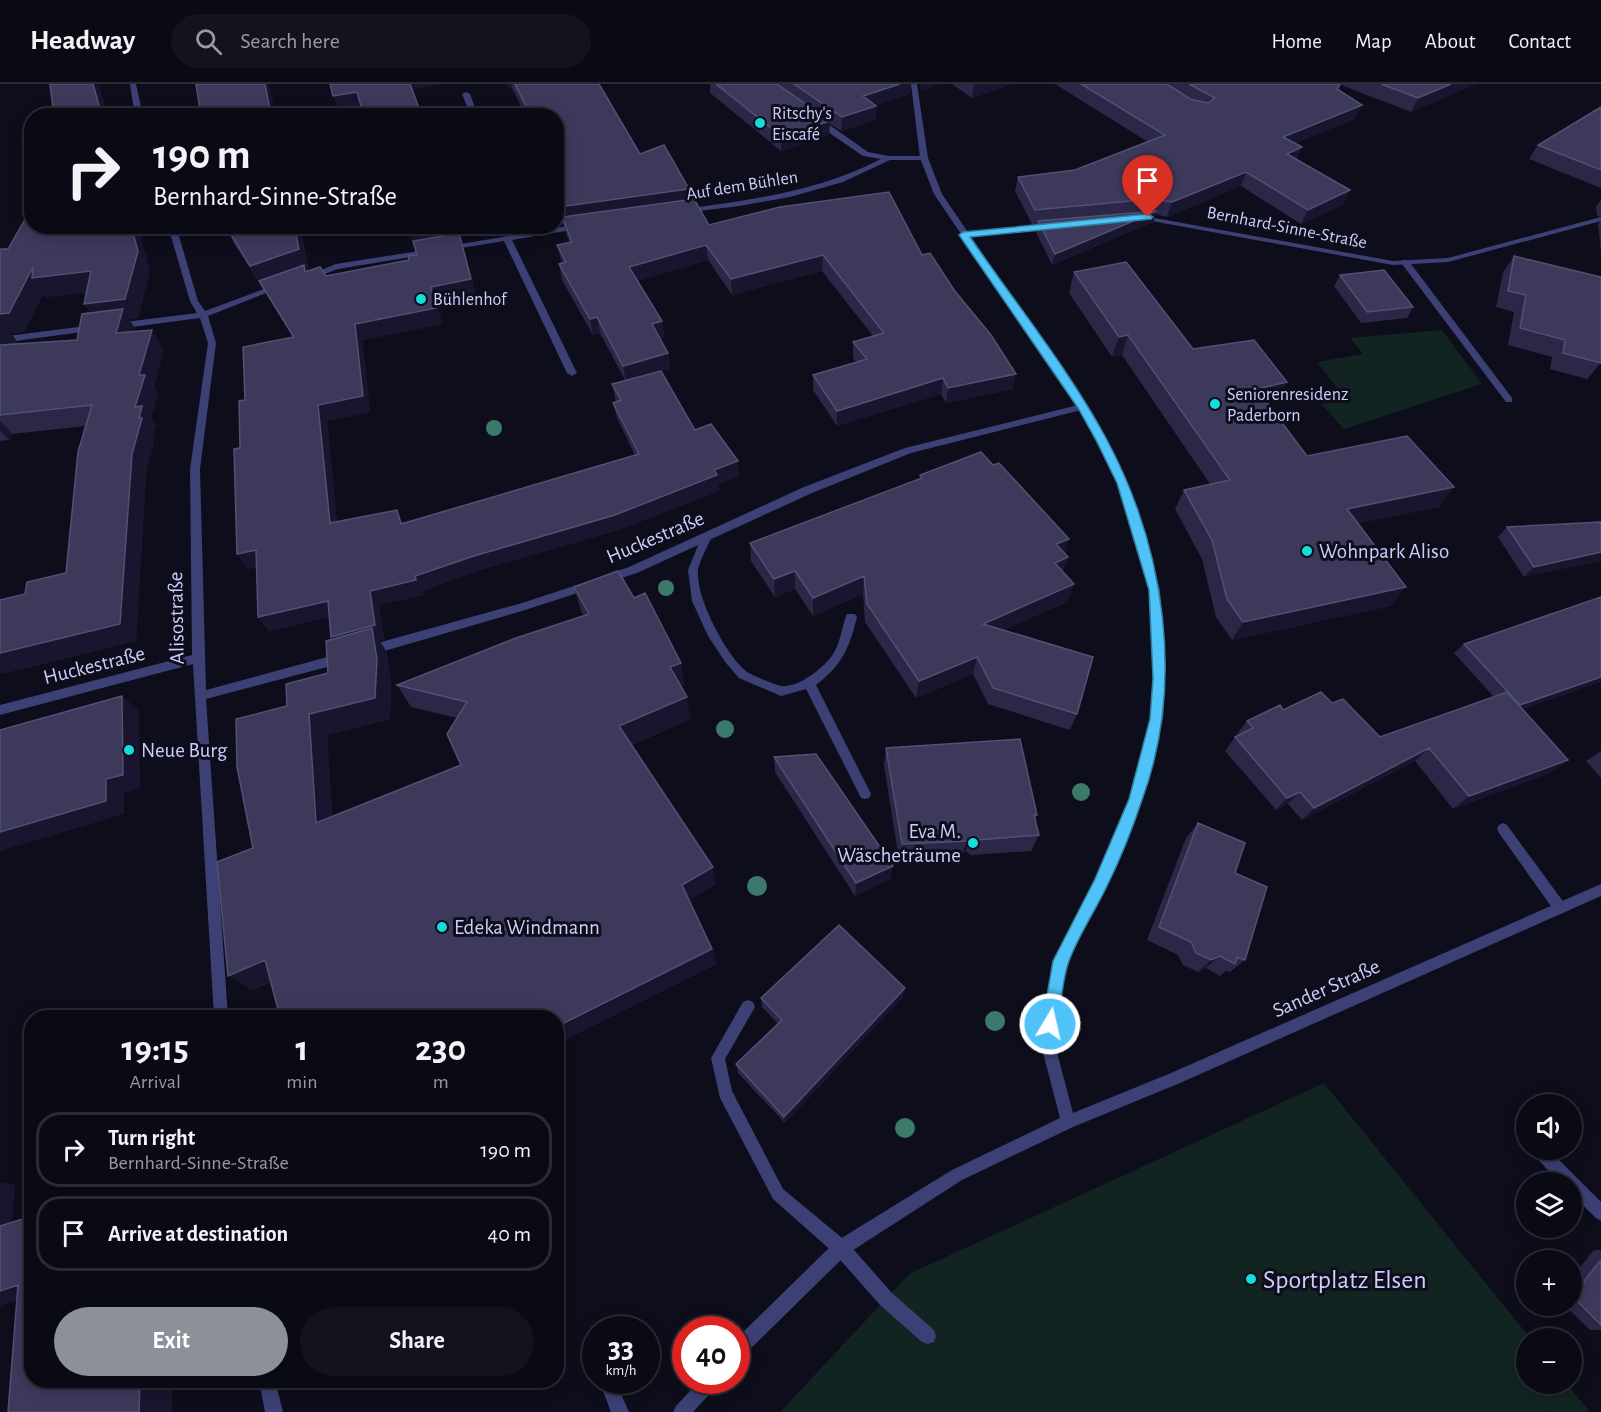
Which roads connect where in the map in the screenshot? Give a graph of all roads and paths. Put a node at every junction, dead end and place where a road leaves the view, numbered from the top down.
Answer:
1 (133, 84) edge
2 (914, 84) edge
3 (466, 94) dead end
4 (138, 108) edge
5 (472, 108) edge
6 (811, 116) edge
7 (889, 158) junction
8 (924, 158) junction
9 (672, 213) edge
10 (1137, 218) edge
11 (1601, 219) edge
12 (592, 225) edge
13 (1067, 225) edge
14 (564, 227) edge
15 (174, 234) edge
16 (513, 234) edge
17 (963, 235) junction
18 (506, 237) junction
19 (1406, 262) junction
20 (203, 315) junction
21 (0, 340) edge
22 (572, 373) dead end
23 (1509, 400) dead end
24 (1082, 406) junction
25 (707, 536) junction
26 (851, 617) dead end
27 (198, 658) junction
28 (808, 683) junction
29 (201, 696) junction
30 (0, 710) edge
31 (865, 794) dead end
32 (1503, 829) dead end
33 (1601, 890) edge
34 (1560, 908) junction
35 (748, 1007) dead end
36 (221, 1010) edge
37 (1068, 1122) junction
38 (1549, 1160) edge
39 (1560, 1172) edge
40 (1582, 1194) edge
41 (1601, 1214) edge
42 (841, 1248) junction
43 (928, 1336) dead end
44 (750, 1337) edge
45 (269, 1388) edge
46 (613, 1394) edge
47 (698, 1394) edge
48 (274, 1412) edge
49 (620, 1412) edge
50 (682, 1412) edge

1 - 4 street
2 - 8 street
3 - 5 street
6 - 7 street
7 - 8 street
7 - 9 street, Auf dem Bühlen
8 - 17 street
10 - 19 street, Bernhard-Sinne-Straße
11 - 19 street, Bernhard-Sinne-Straße
12 - 14 street
13 - 17 street
15 - 20 street, Alisostraße
16 - 18 street
17 - 24 street
18 - 20 street
18 - 22 street
19 - 23 street
20 - 21 street
20 - 27 street, Alisostraße
24 - 25 street, Huckestraße
24 - 37 street
25 - 28 street
25 - 29 street, Huckestraße
26 - 28 street
27 - 29 street, Alisostraße
27 - 30 street, Huckestraße
28 - 31 street
29 - 36 street, Alisostraße
32 - 34 street
33 - 34 street, Sander Straße
34 - 37 street, Sander Straße
35 - 42 street
37 - 42 street, Sander Straße
38 - 39 street
40 - 41 street
42 - 43 street
42 - 44 street, Sander Straße
45 - 48 street
46 - 49 street
47 - 50 street

